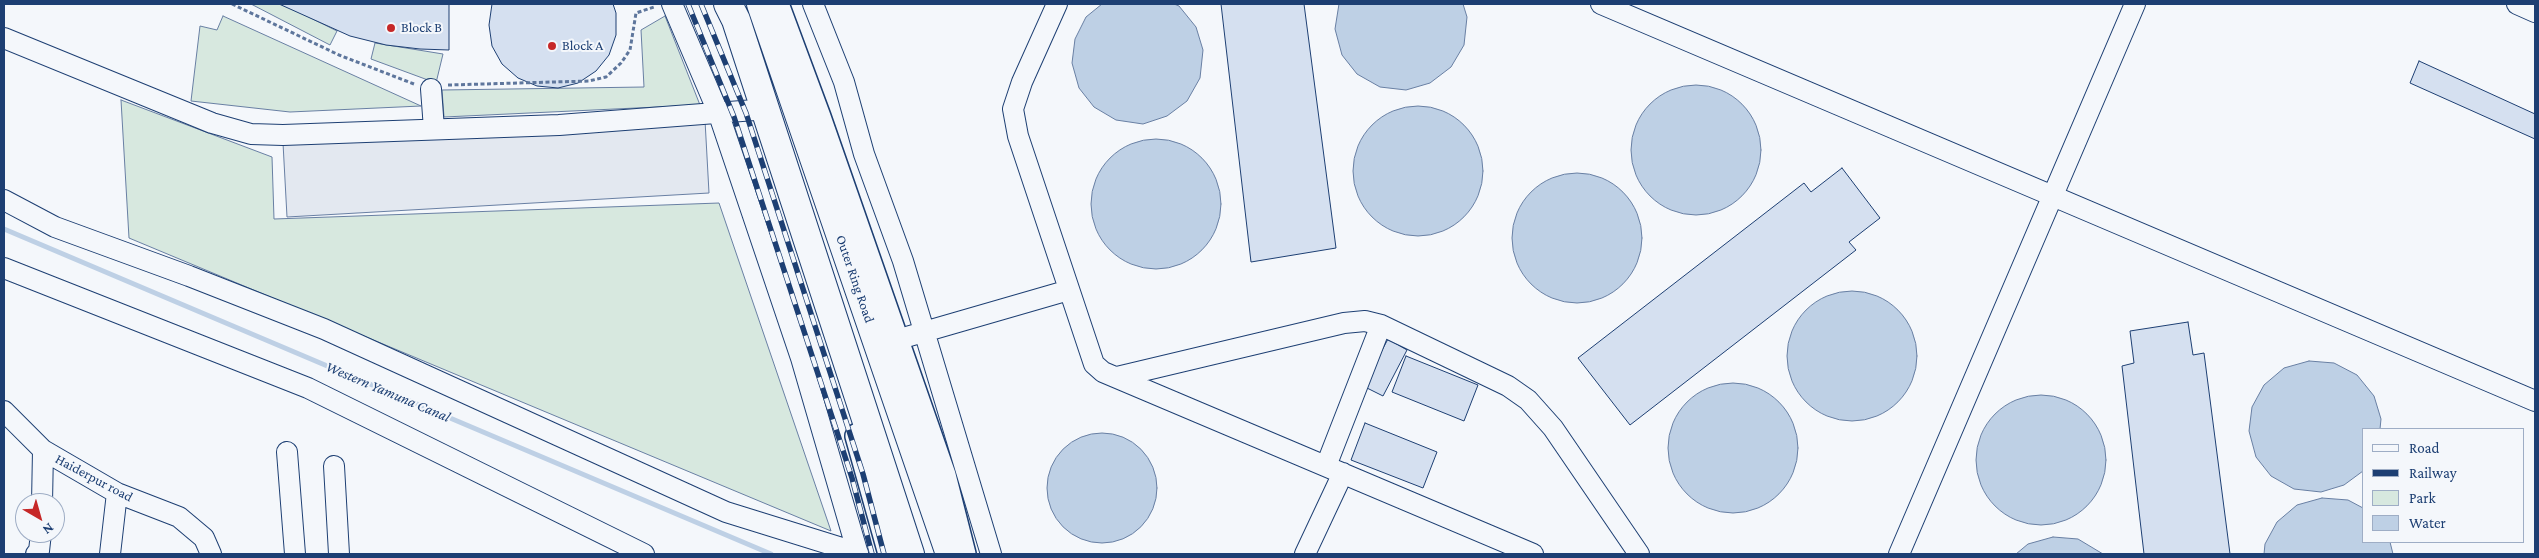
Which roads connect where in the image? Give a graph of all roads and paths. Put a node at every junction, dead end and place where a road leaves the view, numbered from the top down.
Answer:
1 (232, 4) edge
2 (715, 4) edge
3 (728, 4) edge
4 (761, 4) edge
5 (776, 4) edge
6 (813, 4) edge
7 (1058, 4) edge
8 (1601, 4) edge
9 (2135, 4) edge
10 (2517, 4) edge
11 (664, 5) edge
12 (2535, 12) edge
13 (4, 38) edge
14 (431, 89) junction
15 (755, 110) junction
16 (718, 112) junction
17 (434, 130) junction
18 (2053, 196) junction
19 (4, 200) edge
20 (4, 268) edge
21 (1069, 290) junction
22 (1381, 325) junction
23 (925, 332) junction
24 (896, 340) junction
25 (1117, 377) junction
26 (2535, 401) edge
27 (4, 411) edge
28 (43, 450) junction
29 (287, 452) dead end
30 (334, 466) dead end
31 (1334, 470) junction
32 (42, 493) edge
33 (117, 493) junction
34 (110, 554) edge
35 (211, 554) edge
36 (295, 554) edge
37 (338, 554) edge
38 (644, 554) edge
39 (858, 554) edge
40 (891, 554) edge
41 (910, 554) edge
42 (950, 554) edge
43 (963, 554) edge
44 (991, 554) edge
45 (1305, 554) edge
46 (1533, 554) edge
47 (1639, 554) edge
48 (1899, 554) edge

1 - 14 path
2 - 15 main road
3 - 41 highway
4 - 42 highway, Outer Ring Road
5 - 24 main road, Outer Ring Road
6 - 23 street
7 - 21 street
8 - 18 street
9 - 18 street
10 - 12 street
11 - 14 path
11 - 16 street
13 - 17 street
14 - 17 street
15 - 16 street
15 - 40 main road
16 - 17 street
16 - 39 street
18 - 26 street
18 - 48 street
19 - 39 street
20 - 38 street
21 - 23 street
21 - 25 street
22 - 25 street
22 - 31 street
22 - 47 street
23 - 24 street
23 - 44 street
24 - 43 main road, Outer Ring Road
25 - 31 street
27 - 28 street, Haiderpur road
28 - 32 street
28 - 33 street, Haiderpur road
29 - 36 street
30 - 37 street
31 - 45 street
31 - 46 street
33 - 34 street
33 - 35 street, Haiderpur road

